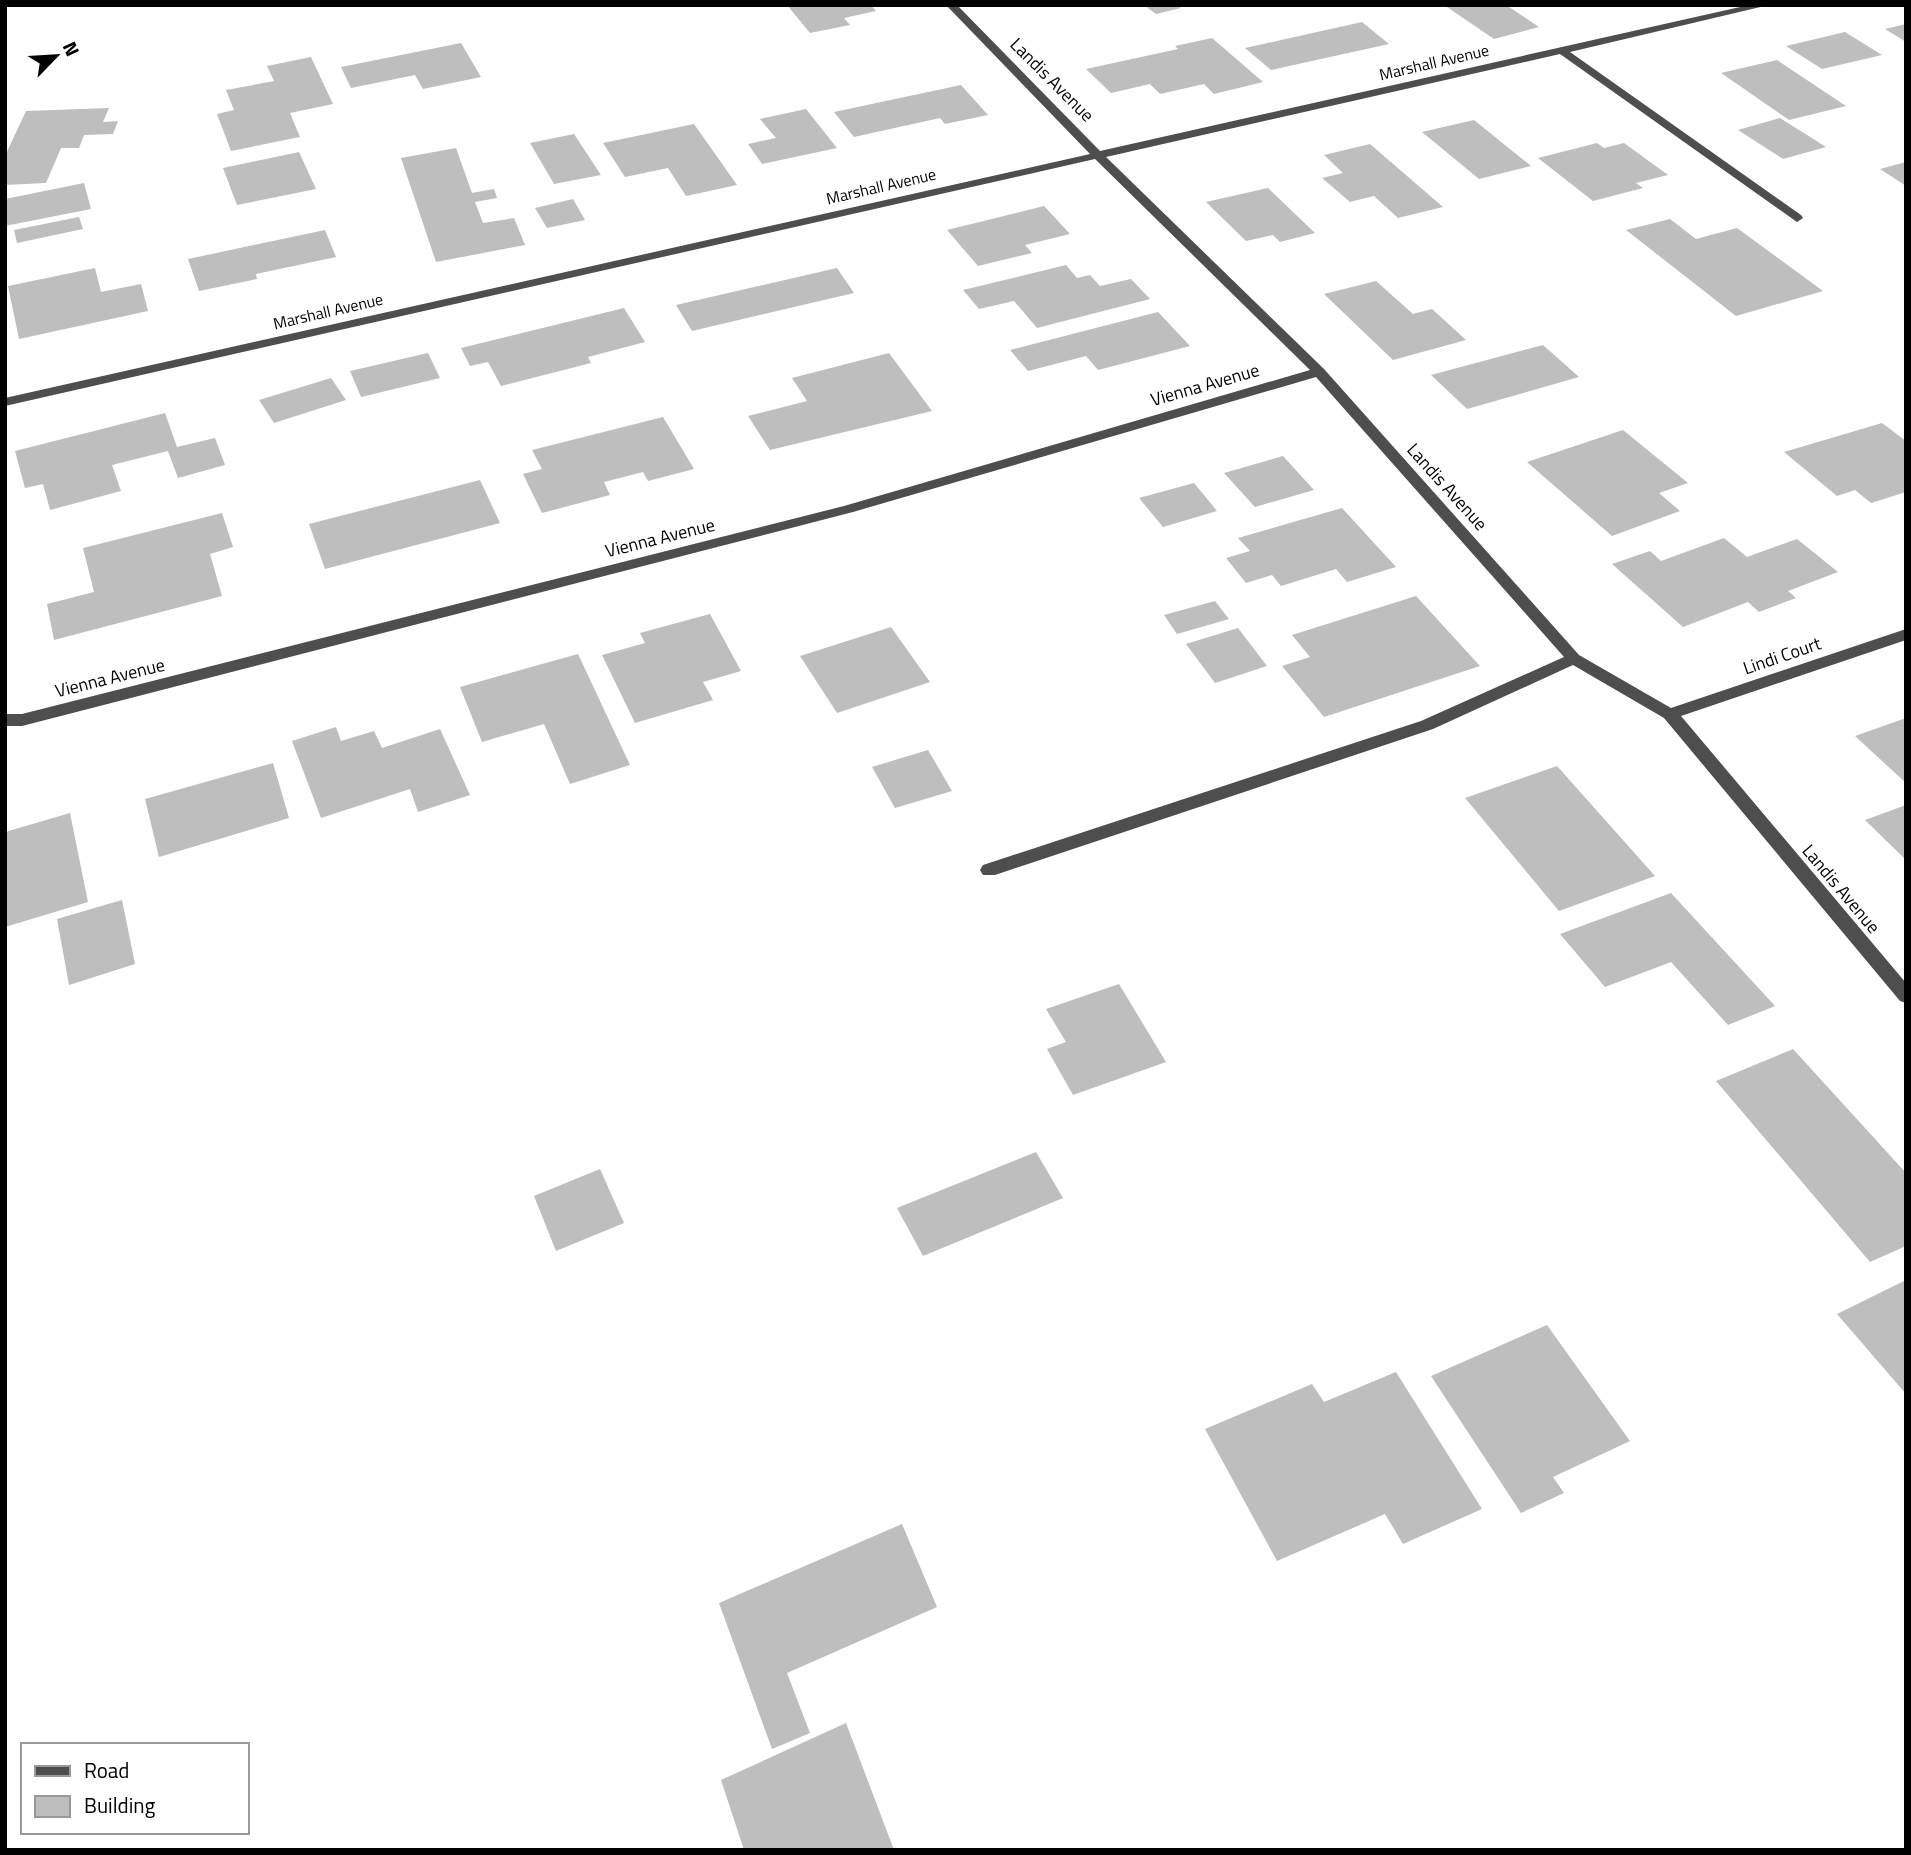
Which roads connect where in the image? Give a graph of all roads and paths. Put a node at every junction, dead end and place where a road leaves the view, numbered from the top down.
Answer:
1 (951, 5) edge
2 (1764, 5) edge
3 (1562, 51) junction
4 (1098, 155) junction
5 (1797, 218) dead end
6 (1319, 372) junction
7 (5, 402) edge
8 (1906, 634) edge
9 (1574, 659) junction
10 (1670, 714) junction
11 (5, 720) edge
12 (989, 870) dead end
13 (1906, 996) edge

1 - 4 street, Landis Avenue
2 - 3 street, Marshall Avenue
3 - 4 street, Marshall Avenue
3 - 5 street
4 - 6 street, Landis Avenue
4 - 7 street, Marshall Avenue
6 - 9 street, Landis Avenue
6 - 11 street, Vienna Avenue
8 - 10 street, Lindi Court
9 - 10 street, Landis Avenue
9 - 12 street
10 - 13 street, Landis Avenue

